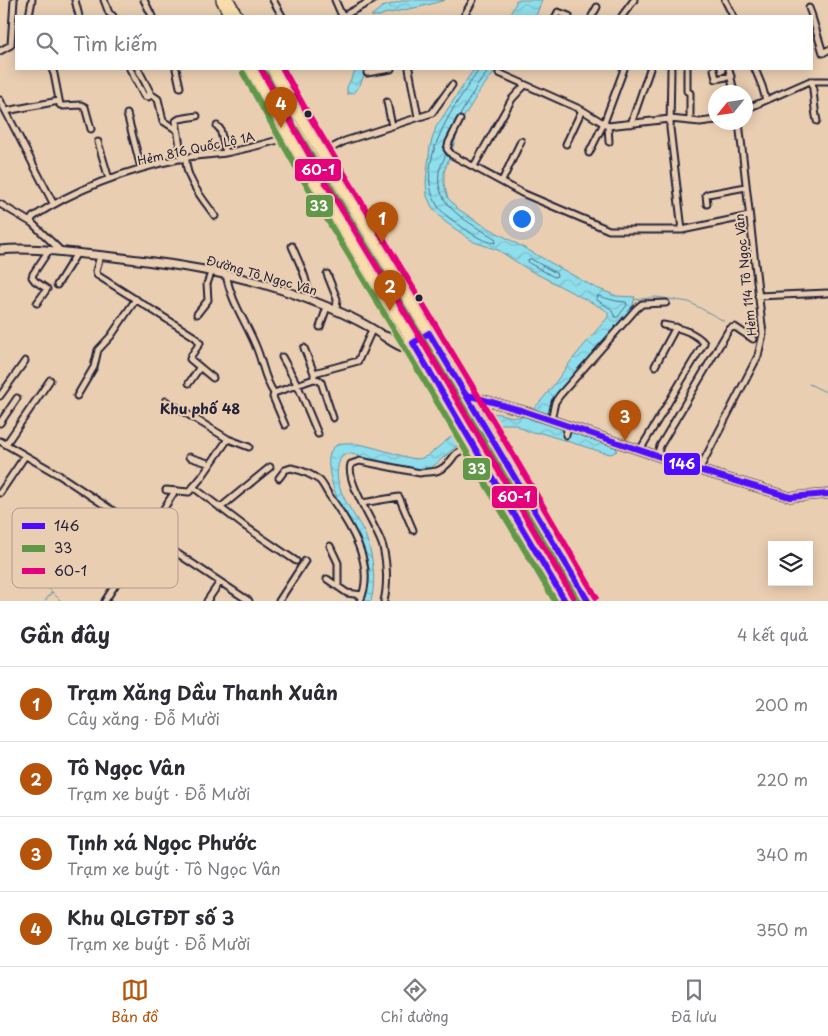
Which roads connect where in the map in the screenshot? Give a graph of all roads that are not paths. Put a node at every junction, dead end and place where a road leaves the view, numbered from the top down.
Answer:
1 (14, 0) edge
2 (32, 0) edge
3 (75, 0) edge
4 (104, 0) edge
5 (144, 0) edge
6 (214, 0) edge
7 (221, 0) edge
8 (229, 0) edge
9 (236, 0) edge
10 (273, 0) edge
11 (335, 0) edge
12 (373, 0) edge
13 (473, 0) edge
14 (634, 0) edge
15 (725, 0) edge
16 (597, 7) dead end
17 (809, 8) dead end
18 (29, 15) edge
19 (79, 15) edge
20 (110, 15) edge
21 (152, 15) edge
22 (222, 15) edge
23 (228, 15) edge
24 (237, 15) edge
25 (244, 15) edge
26 (281, 15) edge
27 (342, 15) edge
28 (344, 15) edge
29 (465, 15) edge
30 (593, 15) edge
31 (623, 15) edge
32 (732, 15) edge
33 (812, 15) edge
34 (813, 19) edge
35 (828, 50) edge
36 (0, 51) edge
37 (52, 70) edge
38 (131, 70) edge
39 (139, 70) edge
40 (176, 70) edge
41 (252, 70) edge
42 (258, 70) edge
43 (267, 70) edge
44 (274, 70) edge
45 (386, 70) edge
46 (409, 70) edge
47 (624, 70) edge
48 (650, 70) edge
49 (671, 70) edge
50 (687, 70) edge
51 (714, 70) edge
52 (729, 70) edge
53 (755, 70) edge
54 (366, 73) dead end
55 (499, 73) dead end
56 (731, 76) junction
57 (812, 81) junction
58 (828, 81) edge
59 (452, 85) dead end
60 (525, 85) junction
61 (733, 85) edge
62 (180, 88) dead end
63 (148, 97) junction
64 (0, 100) edge
65 (766, 100) junction
66 (59, 101) junction
67 (387, 102) dead end
68 (753, 106) edge
69 (582, 110) junction
70 (6, 111) junction
71 (127, 114) dead end
72 (197, 116) dead end
73 (418, 117) junction
74 (670, 119) junction
75 (460, 120) dead end
76 (690, 121) junction
77 (708, 121) edge
78 (817, 121) dead end
79 (632, 124) junction
80 (606, 125) junction
81 (217, 126) dead end
82 (392, 126) junction
83 (91, 129) dead end
84 (177, 130) junction
85 (740, 130) edge
86 (289, 137) junction
87 (98, 142) dead end
88 (521, 142) dead end
89 (609, 142) dead end
90 (566, 144) dead end
91 (226, 153) junction
92 (322, 153) junction
93 (589, 153) dead end
94 (184, 158) junction
95 (474, 166) junction
96 (141, 168) junction
97 (108, 179) junction
98 (502, 181) junction
99 (746, 187) junction
100 (53, 203) junction
101 (0, 204) edge
102 (707, 204) dead end
103 (215, 216) dead end
104 (749, 216) junction
105 (32, 223) junction
106 (682, 230) junction
107 (292, 246) dead end
108 (0, 250) edge
109 (49, 250) junction
110 (61, 251) junction
111 (78, 254) junction
112 (100, 256) junction
113 (212, 270) junction
114 (226, 274) junction
115 (328, 274) dead end
116 (58, 285) dead end
117 (828, 294) edge
118 (758, 296) junction
119 (136, 299) junction
120 (308, 299) junction
121 (37, 302) dead end
122 (666, 303) dead end
123 (327, 307) junction
124 (336, 311) junction
125 (197, 314) dead end
126 (663, 325) dead end
127 (320, 327) dead end
128 (676, 328) junction
129 (372, 330) junction
130 (753, 339) dead end
131 (418, 340) junction
132 (304, 348) dead end
133 (282, 357) dead end
134 (25, 361) dead end
135 (655, 366) dead end
136 (200, 367) junction
137 (314, 376) junction
138 (213, 378) dead end
139 (50, 380) dead end
140 (188, 383) dead end
141 (298, 386) junction
142 (274, 393) junction
143 (0, 396) edge
144 (77, 396) dead end
145 (463, 396) junction
146 (17, 398) dead end
147 (166, 401) dead end
148 (332, 418) dead end
149 (469, 418) junction
150 (548, 419) junction
151 (0, 423) edge
152 (285, 425) dead end
153 (568, 427) junction
154 (318, 434) dead end
155 (478, 434) junction
156 (566, 435) dead end
157 (228, 438) junction
158 (0, 441) edge
159 (6, 444) junction
160 (249, 447) dead end
161 (640, 450) junction
162 (478, 454) junction
163 (25, 456) junction
164 (657, 456) junction
165 (190, 457) dead end
166 (211, 464) junction
167 (270, 467) dead end
168 (699, 470) junction
169 (279, 478) dead end
170 (193, 488) junction
171 (166, 490) dead end
172 (175, 491) junction
173 (0, 493) edge
174 (828, 494) edge
175 (362, 503) junction
176 (109, 508) edge
177 (165, 508) edge
178 (220, 508) junction
179 (413, 530) dead end
180 (330, 546) dead end
181 (178, 554) edge
182 (296, 561) dead end
183 (305, 561) dead end
184 (570, 577) junction
185 (327, 579) dead end
186 (220, 582) junction
187 (338, 587) junction
188 (113, 588) edge
189 (361, 598) edge
190 (105, 601) edge
191 (207, 601) edge
192 (249, 601) edge
193 (279, 601) edge
194 (384, 601) edge
195 (565, 601) edge
196 (571, 601) edge
197 (580, 601) edge
198 (588, 601) edge

1 - 36 street
2 - 18 street
3 - 19 street
4 - 20 street
5 - 21 street
6 - 22 highway
7 - 23 highway
8 - 24 highway
9 - 25 highway
10 - 26 street
11 - 27 street
12 - 28 street
13 - 29 street
14 - 31 street
15 - 32 street
16 - 30 street
17 - 33 street
34 - 35 street
37 - 66 street
38 - 63 street
39 - 63 street
40 - 62 street
41 - 86 highway
42 - 131 highway
43 - 131 highway
44 - 92 highway
45 - 54 street
46 - 73 street
47 - 80 street
48 - 79 street
49 - 74 street
50 - 76 street
51 - 56 street
52 - 56 street
53 - 65 street
55 - 60 street
56 - 61 street
57 - 58 street
57 - 65 street
57 - 78 street
59 - 73 street
60 - 69 street
60 - 95 street
63 - 84 street
64 - 70 street
65 - 68 street
66 - 70 street
66 - 83 street
67 - 82 street
69 - 80 street
69 - 90 street
70 - 100 street
71 - 96 street
72 - 84 street
73 - 82 street
74 - 76 street
74 - 79 street
74 - 106 street
75 - 95 street
76 - 77 street
79 - 80 street
80 - 89 street
80 - 93 street
81 - 91 street
82 - 92 street
84 - 94 street
85 - 99 street, Hẻm 114 Tô Ngọc Vân
86 - 91 street, Hẻm 816 Quốc Lộ 1A
86 - 131 highway
87 - 97 street
88 - 98 street
91 - 94 street, Hẻm 816 Quốc Lộ 1A
92 - 131 highway
94 - 96 street, Hẻm 816 Quốc Lộ 1A
94 - 103 street
95 - 98 street
96 - 97 street, Hẻm 816 Quốc Lộ 1A
97 - 100 street, Hẻm 816 Quốc Lộ 1A
98 - 106 street
99 - 102 street
99 - 104 street, Hẻm 114 Tô Ngọc Vân
100 - 105 street, Hẻm 816 Quốc Lộ 1A
101 - 105 street
104 - 106 street
104 - 118 street, Hẻm 114 Tô Ngọc Vân
105 - 110 street
107 - 120 street
108 - 109 street, Đường Tô Ngọc Vân
109 - 110 street, Đường Tô Ngọc Vân
109 - 121 street
110 - 111 street, Đường Tô Ngọc Vân
111 - 112 street, Đường Tô Ngọc Vân
111 - 116 street
112 - 113 street, Đường Tô Ngọc Vân
112 - 119 street
113 - 114 street, Đường Tô Ngọc Vân
113 - 125 street
114 - 120 street, Đường Tô Ngọc Vân
114 - 142 street
115 - 124 street
117 - 118 street
118 - 168 street, Hẻm 114 Tô Ngọc Vân
119 - 136 street
119 - 144 street
120 - 123 street, Đường Tô Ngọc Vân
122 - 150 street
123 - 124 street, Đường Tô Ngọc Vân
123 - 127 street
124 - 129 street, Đường Tô Ngọc Vân
126 - 128 street
128 - 135 street
128 - 161 street
129 - 131 street, Đường Tô Ngọc Vân
129 - 137 street
130 - 164 street
131 - 145 highway
131 - 149 highway
132 - 137 street
133 - 141 street
134 - 143 street
136 - 138 street
136 - 140 street
137 - 141 street
137 - 148 street
139 - 159 street
141 - 142 street
141 - 154 street
142 - 152 street
145 - 149 highway
145 - 150 street
146 - 151 street
147 - 157 street
149 - 155 highway
149 - 155 highway
150 - 153 street
153 - 156 street
153 - 161 street
155 - 162 highway
155 - 184 highway
155 - 196 highway
157 - 160 street
157 - 166 street
158 - 159 street
159 - 163 street
161 - 164 street
162 - 175 street
162 - 195 highway
163 - 173 street
163 - 176 street
164 - 168 street
165 - 166 street
166 - 170 street
167 - 178 street
168 - 174 street
169 - 189 street
170 - 172 street
170 - 178 street
171 - 172 street
172 - 177 street
175 - 179 street
175 - 194 street
178 - 182 street
180 - 187 street
181 - 186 street
183 - 193 street
184 - 197 highway
184 - 198 highway
185 - 187 street
186 - 191 street
186 - 192 street
187 - 189 street
188 - 190 street

